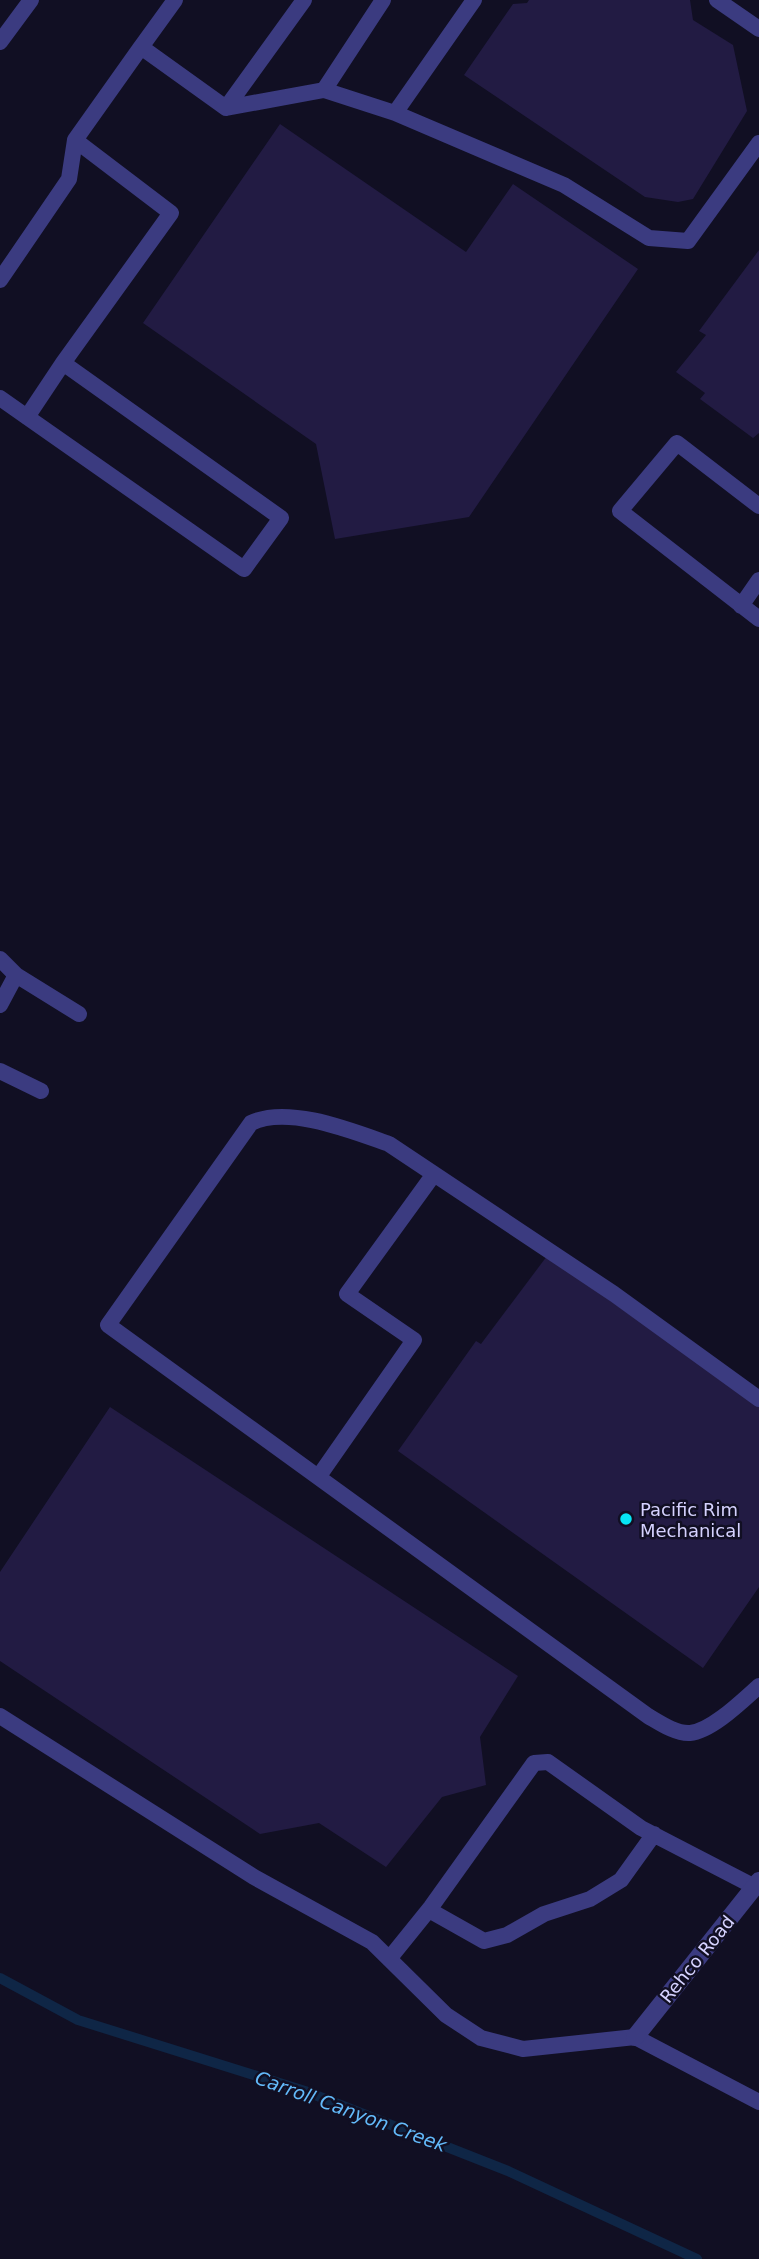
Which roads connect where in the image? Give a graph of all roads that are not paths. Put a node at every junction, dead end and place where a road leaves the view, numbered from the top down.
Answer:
1 (31, 0) edge
2 (175, 0) edge
3 (304, 0) edge
4 (383, 0) edge
5 (474, 0) edge
6 (717, 0) edge
7 (759, 29) edge
8 (0, 42) edge
9 (141, 47) junction
10 (324, 90) junction
11 (226, 108) junction
12 (395, 113) junction
13 (75, 141) junction
14 (759, 143) edge
15 (0, 280) edge
16 (63, 363) junction
17 (0, 398) edge
18 (27, 417) junction
19 (759, 506) edge
20 (759, 580) edge
21 (741, 606) junction
22 (759, 619) edge
23 (0, 959) edge
24 (16, 975) junction
25 (0, 1005) edge
26 (79, 1014) dead end
27 (0, 1070) edge
28 (41, 1091) dead end
29 (434, 1174) junction
30 (759, 1399) edge
31 (319, 1476) junction
32 (759, 1686) edge
33 (0, 1716) edge
34 (654, 1834) junction
35 (757, 1884) edge
36 (429, 1910) junction
37 (389, 1959) junction
38 (635, 2037) junction
39 (759, 2102) edge

1 - 8 lane
2 - 9 lane
3 - 11 lane
4 - 10 lane
5 - 12 lane
6 - 7 lane
9 - 11 lane
9 - 13 lane
10 - 11 lane
10 - 12 lane
12 - 14 lane
13 - 15 lane
13 - 16 lane
16 - 18 lane
16 - 18 lane
17 - 18 lane
19 - 21 lane
20 - 21 lane
21 - 22 lane
23 - 24 lane
24 - 25 lane
24 - 26 lane
27 - 28 lane
29 - 30 lane
29 - 31 lane
29 - 31 lane
31 - 32 lane
33 - 37 lane
34 - 35 lane
34 - 36 lane
34 - 36 lane
35 - 38 street, Rehco Road
36 - 37 lane
37 - 38 lane
38 - 39 lane

